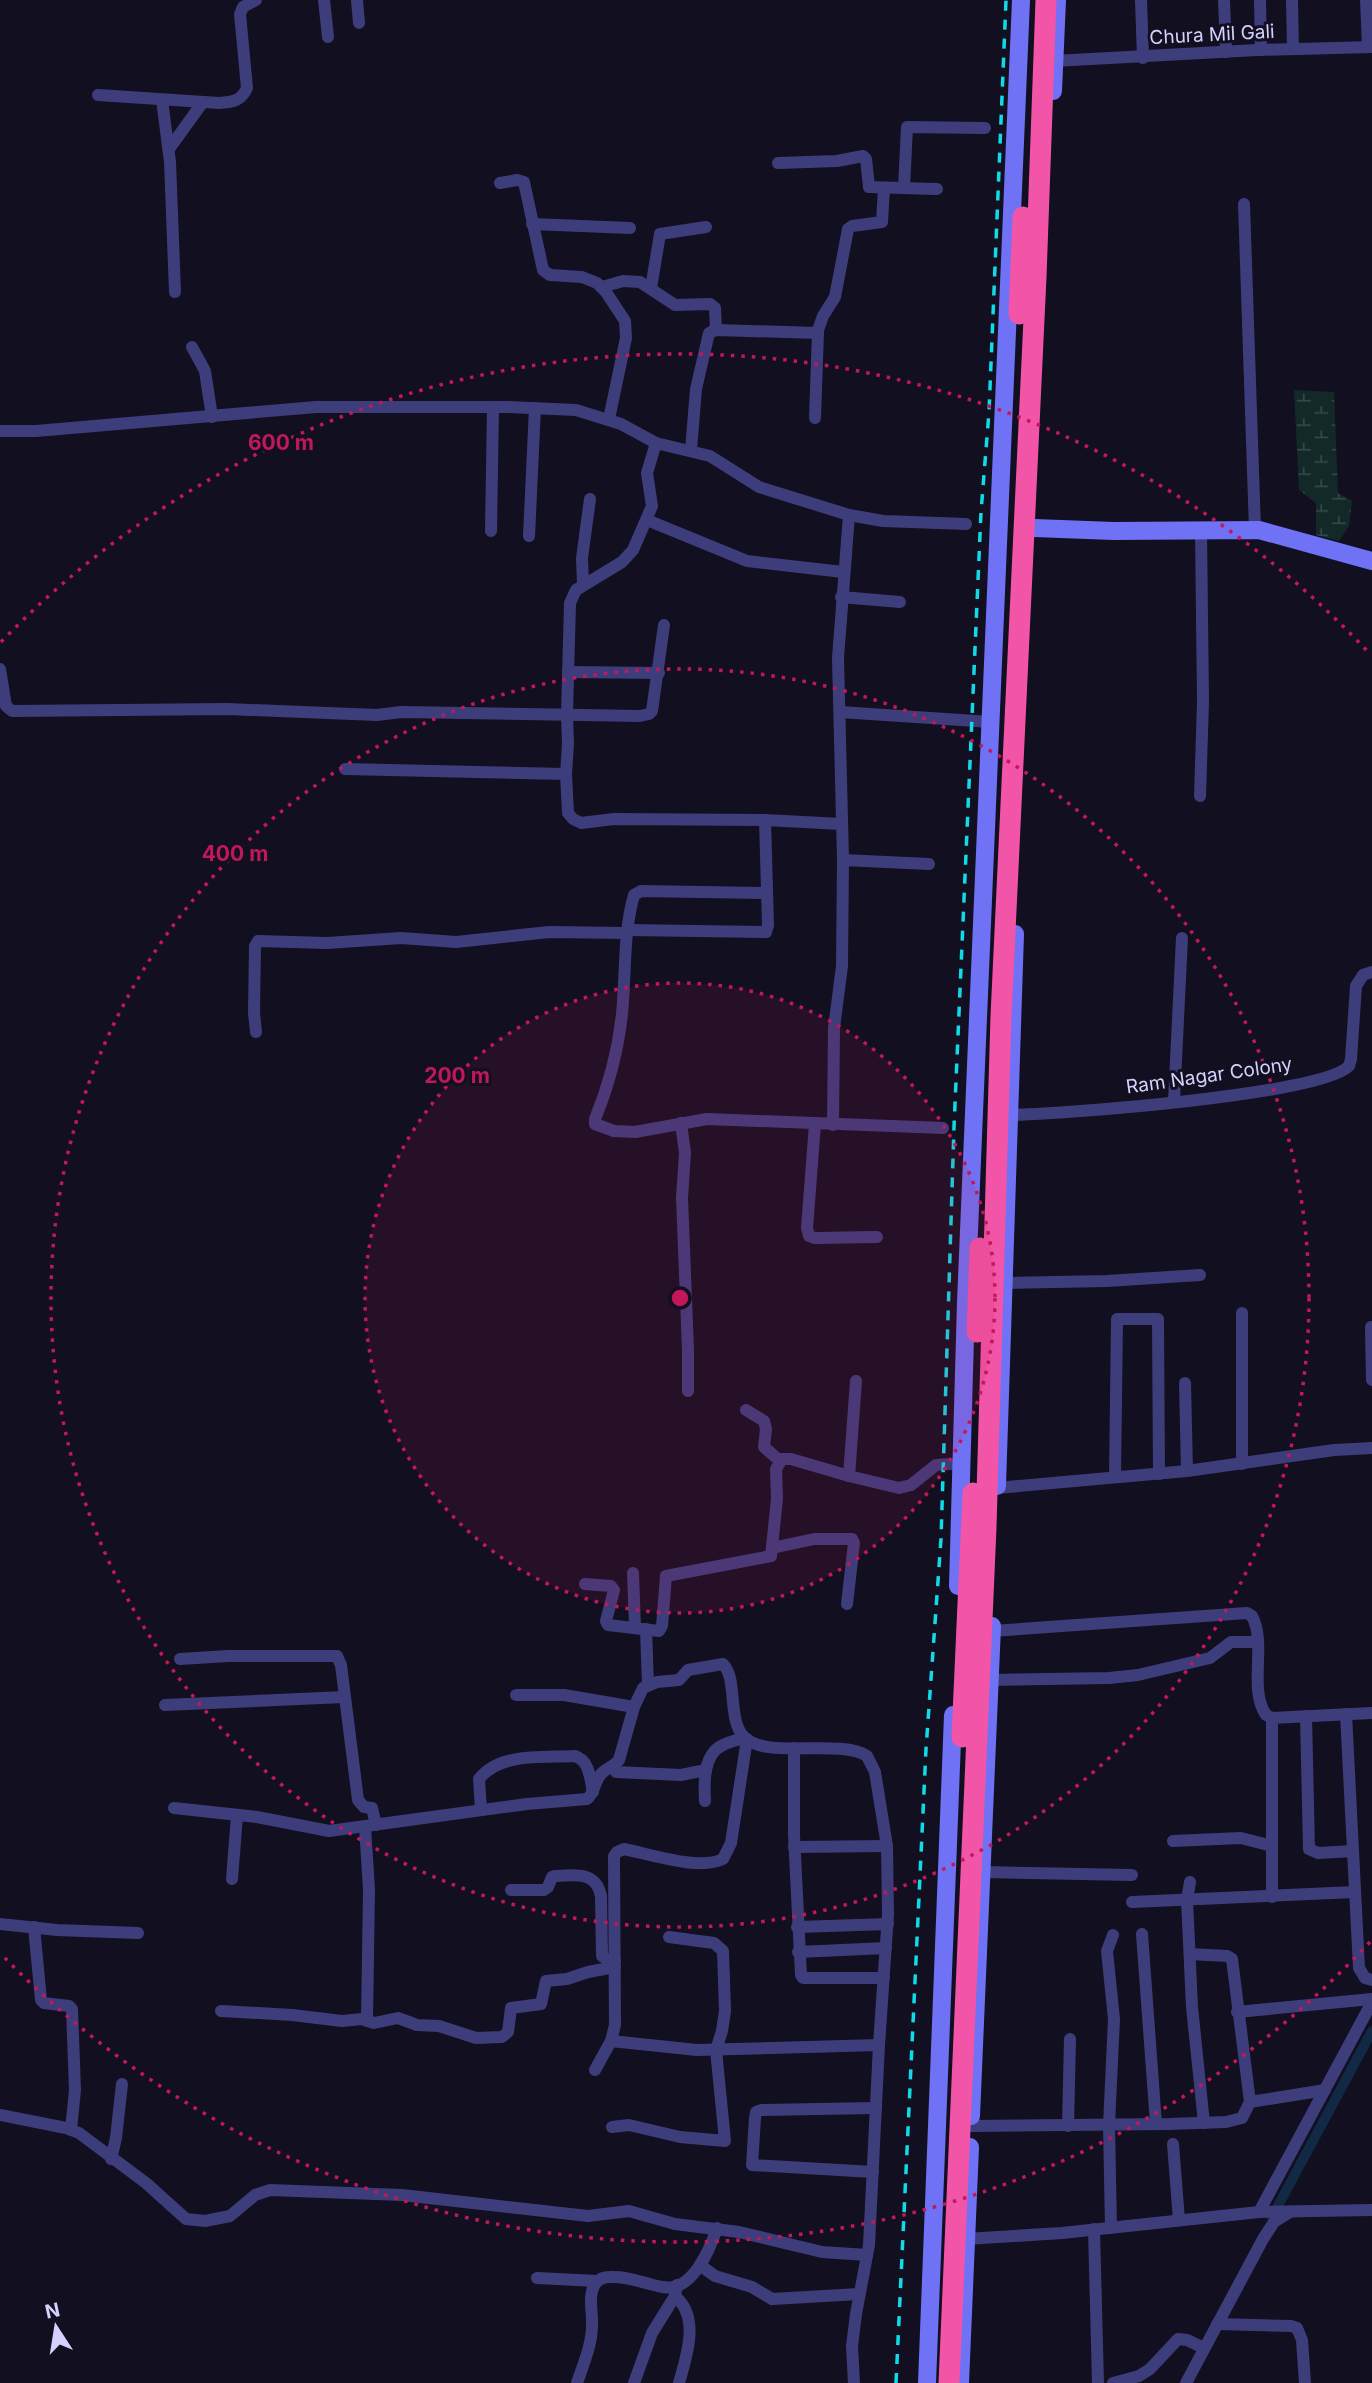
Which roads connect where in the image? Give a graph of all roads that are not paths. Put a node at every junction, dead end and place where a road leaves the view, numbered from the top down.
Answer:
1 (257, 0) edge
2 (324, 0) edge
3 (357, 0) edge
4 (1021, 0) edge
5 (1033, 0) edge
6 (1046, 0) edge
7 (1057, 0) edge
8 (1141, 0) edge
9 (1224, 0) edge
10 (1260, 0) edge
11 (1292, 0) edge
12 (1366, 0) edge
13 (359, 23) dead end
14 (328, 37) dead end
15 (1370, 47) edge
16 (1293, 49) junction
17 (1261, 50) junction
18 (1226, 52) junction
19 (1143, 58) junction
20 (1054, 61) junction
21 (1018, 93) junction
22 (98, 95) dead end
23 (1053, 95) junction
24 (162, 100) junction
25 (203, 102) junction
26 (985, 128) dead end
27 (169, 149) junction
28 (778, 163) dead end
29 (500, 183) dead end
30 (884, 188) junction
31 (904, 188) junction
32 (937, 189) dead end
33 (1244, 204) dead end
34 (532, 224) junction
35 (706, 227) dead end
36 (630, 229) dead end
37 (602, 287) junction
38 (651, 288) junction
39 (174, 292) dead end
40 (716, 330) junction
41 (818, 332) junction
42 (192, 347) dead end
43 (493, 407) junction
44 (536, 408) junction
45 (212, 417) junction
46 (815, 418) dead end
47 (609, 419) junction
48 (0, 431) edge
49 (656, 443) junction
50 (691, 450) junction
51 (590, 499) dead end
52 (849, 515) junction
53 (646, 520) junction
54 (966, 524) dead end
55 (1034, 527) junction
56 (1255, 530) junction
57 (491, 531) dead end
58 (1201, 531) junction
59 (529, 536) dead end
60 (1372, 561) edge
61 (843, 572) junction
62 (583, 584) junction
63 (841, 597) junction
64 (995, 598) junction
65 (1030, 600) junction
66 (900, 602) dead end
67 (664, 625) dead end
68 (0, 669) edge
69 (568, 672) junction
70 (659, 673) junction
71 (840, 712) junction
72 (567, 714) junction
73 (991, 722) junction
74 (345, 769) dead end
75 (566, 774) junction
76 (1199, 796) dead end
77 (765, 820) junction
78 (841, 824) junction
79 (843, 860) junction
80 (929, 864) dead end
81 (767, 893) junction
82 (628, 932) junction
83 (1182, 938) dead end
84 (1372, 972) edge
85 (256, 1032) dead end
86 (1174, 1101) junction
87 (1010, 1115) junction
88 (681, 1123) junction
89 (815, 1124) junction
90 (833, 1125) junction
91 (943, 1128) dead end
92 (972, 1174) junction
93 (1008, 1177) junction
94 (877, 1237) dead end
95 (1200, 1275) dead end
96 (1005, 1283) junction
97 (1242, 1313) dead end
98 (1371, 1327) edge
99 (1372, 1380) edge
100 (856, 1381) dead end
101 (1185, 1383) dead end
102 (688, 1391) dead end
103 (746, 1410) dead end
104 (1372, 1448) edge
105 (779, 1461) junction
106 (962, 1463) junction
107 (1242, 1464) junction
108 (1187, 1471) junction
109 (1159, 1474) junction
110 (849, 1476) junction
111 (1115, 1477) junction
112 (997, 1488) junction
113 (772, 1548) junction
114 (632, 1573) dead end
115 (585, 1584) dead end
116 (846, 1604) dead end
117 (640, 1629) junction
118 (992, 1631) junction
119 (1257, 1642) junction
120 (180, 1659) dead end
121 (648, 1685) junction
122 (990, 1688) junction
123 (516, 1695) dead end
124 (954, 1695) junction
125 (344, 1697) junction
126 (165, 1705) dead end
127 (634, 1707) junction
128 (1372, 1713) edge
129 (1346, 1714) junction
130 (1306, 1716) junction
131 (1272, 1718) junction
132 (746, 1738) junction
133 (794, 1748) junction
134 (706, 1770) junction
135 (616, 1772) dead end
136 (593, 1793) junction
137 (705, 1801) dead end
138 (174, 1808) dead end
139 (481, 1810) junction
140 (237, 1815) junction
141 (371, 1826) junction
142 (1173, 1841) dead end
143 (887, 1846) junction
144 (1272, 1846) junction
145 (794, 1847) junction
146 (1353, 1851) junction
147 (982, 1872) junction
148 (1132, 1875) dead end
149 (232, 1879) dead end
150 (1189, 1882) dead end
151 (511, 1890) dead end
152 (1355, 1892) junction
153 (1272, 1897) junction
154 (1187, 1900) junction
155 (1132, 1902) dead end
156 (0, 1924) edge
157 (888, 1924) junction
158 (34, 1927) junction
159 (797, 1927) junction
160 (138, 1933) dead end
161 (1142, 1934) dead end
162 (1113, 1935) dead end
163 (669, 1937) dead end
164 (886, 1948) junction
165 (798, 1952) junction
166 (1190, 1954) junction
167 (615, 1964) junction
168 (884, 1978) junction
169 (1372, 1980) edge
170 (1372, 2001) edge
171 (221, 2011) dead end
172 (1237, 2012) junction
173 (367, 2021) junction
174 (1070, 2039) dead end
175 (611, 2041) junction
176 (878, 2045) junction
177 (716, 2050) junction
178 (595, 2070) dead end
179 (122, 2084) dead end
180 (1325, 2090) junction
181 (1250, 2102) junction
182 (876, 2108) junction
183 (0, 2115) edge
184 (1204, 2123) junction
185 (1156, 2124) junction
186 (1109, 2125) junction
187 (971, 2126) junction
188 (1068, 2126) junction
189 (612, 2127) dead end
190 (71, 2130) junction
191 (1173, 2144) dead end
192 (111, 2159) junction
193 (873, 2172) junction
194 (934, 2184) junction
195 (968, 2184) junction
196 (1372, 2210) edge
197 (1261, 2212) junction
198 (1287, 2212) junction
199 (1179, 2220) junction
200 (717, 2228) junction
201 (1111, 2228) junction
202 (1094, 2229) junction
203 (966, 2239) junction
204 (867, 2255) junction
205 (701, 2266) junction
206 (537, 2278) dead end
207 (597, 2281) junction
208 (676, 2290) junction
209 (859, 2294) junction
210 (1217, 2324) junction
211 (1204, 2348) junction
212 (577, 2383) edge
213 (634, 2383) edge
214 (678, 2383) edge
215 (854, 2383) edge
216 (927, 2383) edge
217 (936, 2383) edge
218 (949, 2383) edge
219 (961, 2383) edge
220 (1098, 2383) edge
221 (1113, 2383) edge
222 (1186, 2383) edge
223 (1304, 2383) edge

1 - 25 street
2 - 14 street
3 - 13 street
4 - 21 street
5 - 217 highway, bridge
6 - 218 highway, bridge
7 - 20 street
8 - 19 street
9 - 18 street
10 - 17 street
11 - 16 street
12 - 15 street
15 - 16 street, Chura Mil Gali
16 - 17 street, Chura Mil Gali
17 - 18 street, Chura Mil Gali
18 - 19 street, Chura Mil Gali
19 - 20 street, Chura Mil Gali
20 - 23 street
21 - 23 street
21 - 64 street
22 - 24 street
23 - 55 street
24 - 25 street
24 - 27 street
25 - 27 street
26 - 31 street
27 - 39 street
28 - 30 street
29 - 34 street
30 - 31 street
30 - 41 street
31 - 32 street
33 - 56 street
34 - 36 street
34 - 37 street
35 - 38 street
37 - 38 street
37 - 47 street
38 - 40 street
40 - 41 street
40 - 50 street
41 - 46 street
42 - 45 street
43 - 44 street
43 - 45 street
43 - 57 street
44 - 47 street
44 - 59 street
45 - 48 street
47 - 49 street
49 - 50 street
49 - 53 street
50 - 52 street
51 - 62 street
52 - 54 street
52 - 61 street
53 - 61 street
53 - 62 street
55 - 58 street
55 - 65 street
56 - 58 street
56 - 60 street
58 - 76 street
61 - 63 street
62 - 69 street
63 - 66 street
63 - 71 street
64 - 65 street
64 - 73 street
65 - 87 street
67 - 70 street
68 - 72 street
69 - 70 street
69 - 72 street
70 - 72 street
71 - 73 street
71 - 78 street
72 - 75 street
73 - 92 street
74 - 75 street
75 - 77 street
77 - 78 street
77 - 81 street
78 - 79 street
79 - 80 street
79 - 90 street
81 - 82 street
81 - 82 street
82 - 85 street
82 - 88 street
83 - 86 street
84 - 86 street, Ram Nagar Colony
86 - 87 street, Ram Nagar Colony
87 - 93 street
88 - 89 street
88 - 102 street
89 - 90 street
89 - 94 street
90 - 91 street
92 - 93 street
92 - 106 street
93 - 96 street
95 - 96 street
96 - 112 street
97 - 107 street
98 - 99 street
100 - 110 street
101 - 108 street
103 - 105 street
104 - 107 street
105 - 110 street
105 - 113 street
106 - 110 street
106 - 124 street
107 - 108 street
108 - 109 street
109 - 111 street
109 - 111 street
111 - 112 street
112 - 118 street
113 - 116 street
113 - 117 street
114 - 117 street
115 - 117 street
117 - 121 street
118 - 119 street
118 - 122 street
119 - 122 street
119 - 131 street
120 - 125 street
121 - 127 street
121 - 132 street
122 - 124 street
122 - 147 street
123 - 127 street
124 - 194 street
125 - 126 street
125 - 141 street
127 - 136 street
128 - 129 street
129 - 130 street
129 - 146 street
130 - 131 street
130 - 146 street
131 - 144 street
132 - 133 street
132 - 134 street
132 - 167 street
133 - 143 street
133 - 145 street
134 - 135 street
134 - 137 street
136 - 139 street
136 - 139 street
138 - 140 street
139 - 141 street
140 - 141 street
140 - 149 street
141 - 173 street
142 - 144 street
143 - 145 street
143 - 157 street
144 - 153 street
145 - 159 street
146 - 152 street
147 - 148 street
147 - 187 street
150 - 154 street
151 - 167 street
152 - 153 street
152 - 169 street
153 - 154 street
154 - 155 street
154 - 166 street
156 - 158 street
157 - 159 street
157 - 164 street
158 - 160 street
158 - 190 street
159 - 165 street
161 - 185 street
162 - 186 street
163 - 177 street
164 - 165 street
164 - 168 street
165 - 168 street
166 - 172 street
166 - 184 street
167 - 173 street
167 - 175 street
168 - 176 street
170 - 172 street
170 - 180 street
171 - 173 street
172 - 181 street
174 - 188 street
175 - 177 street
175 - 178 street
176 - 177 street
176 - 182 street
177 - 189 street
179 - 192 street
180 - 181 street
180 - 197 street
181 - 184 street
182 - 193 street
182 - 193 street
183 - 190 street
184 - 185 street
185 - 186 street
186 - 188 street
186 - 201 street
187 - 188 street
187 - 195 street
190 - 192 street
191 - 199 street
192 - 200 street
193 - 204 street
194 - 195 street
194 - 216 street
195 - 203 street
196 - 198 street
197 - 198 street
197 - 199 street
198 - 210 street
199 - 201 street
200 - 204 street
200 - 205 street
201 - 202 street
202 - 203 street
202 - 220 street
203 - 219 street
204 - 209 street
205 - 208 street
205 - 209 street
206 - 207 street
207 - 208 street
207 - 212 street
208 - 213 street
208 - 214 street
209 - 215 street
210 - 211 street
210 - 223 street
211 - 221 street
211 - 222 street

